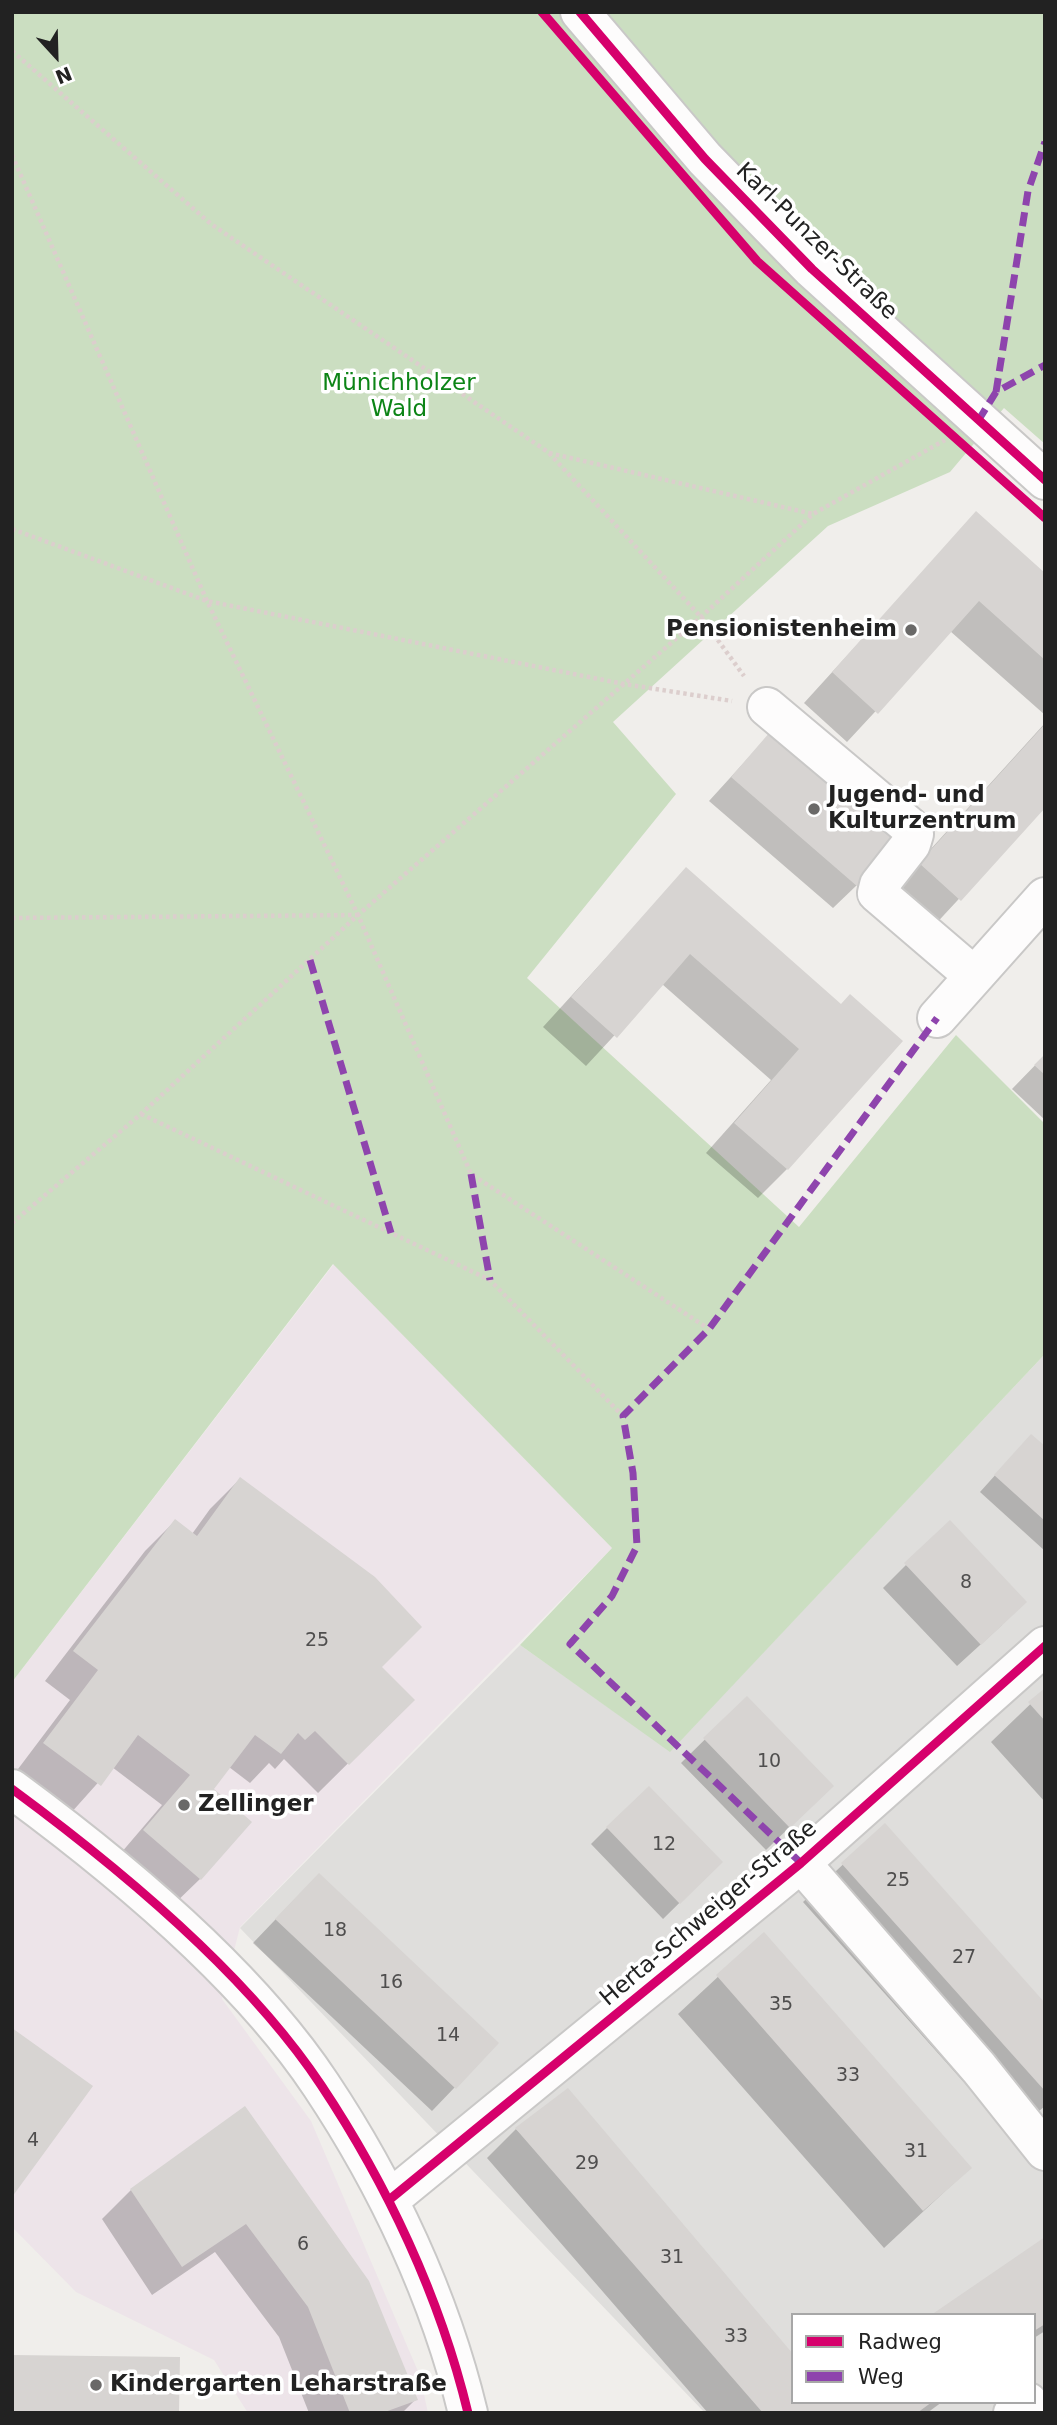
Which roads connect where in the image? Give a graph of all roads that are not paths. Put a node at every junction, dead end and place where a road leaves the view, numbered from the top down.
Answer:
1 (580, 12) edge
2 (1045, 480) edge
3 (767, 707) road end
4 (1045, 897) edge
5 (974, 976) junction
6 (937, 1018) dead end
7 (1045, 1646) edge
8 (12, 1789) edge
9 (801, 1863) junction
10 (1045, 2151) edge
11 (389, 2200) junction
12 (468, 2413) edge

1 - 2 street, Karl-Punzer-Straße
3 - 5 street
4 - 5 street
5 - 6 street
7 - 9 street, Herta-Schweiger-Straße
8 - 11 street
9 - 10 street, Herta-Schweiger-Straße
9 - 11 street, Herta-Schweiger-Straße
11 - 12 street

